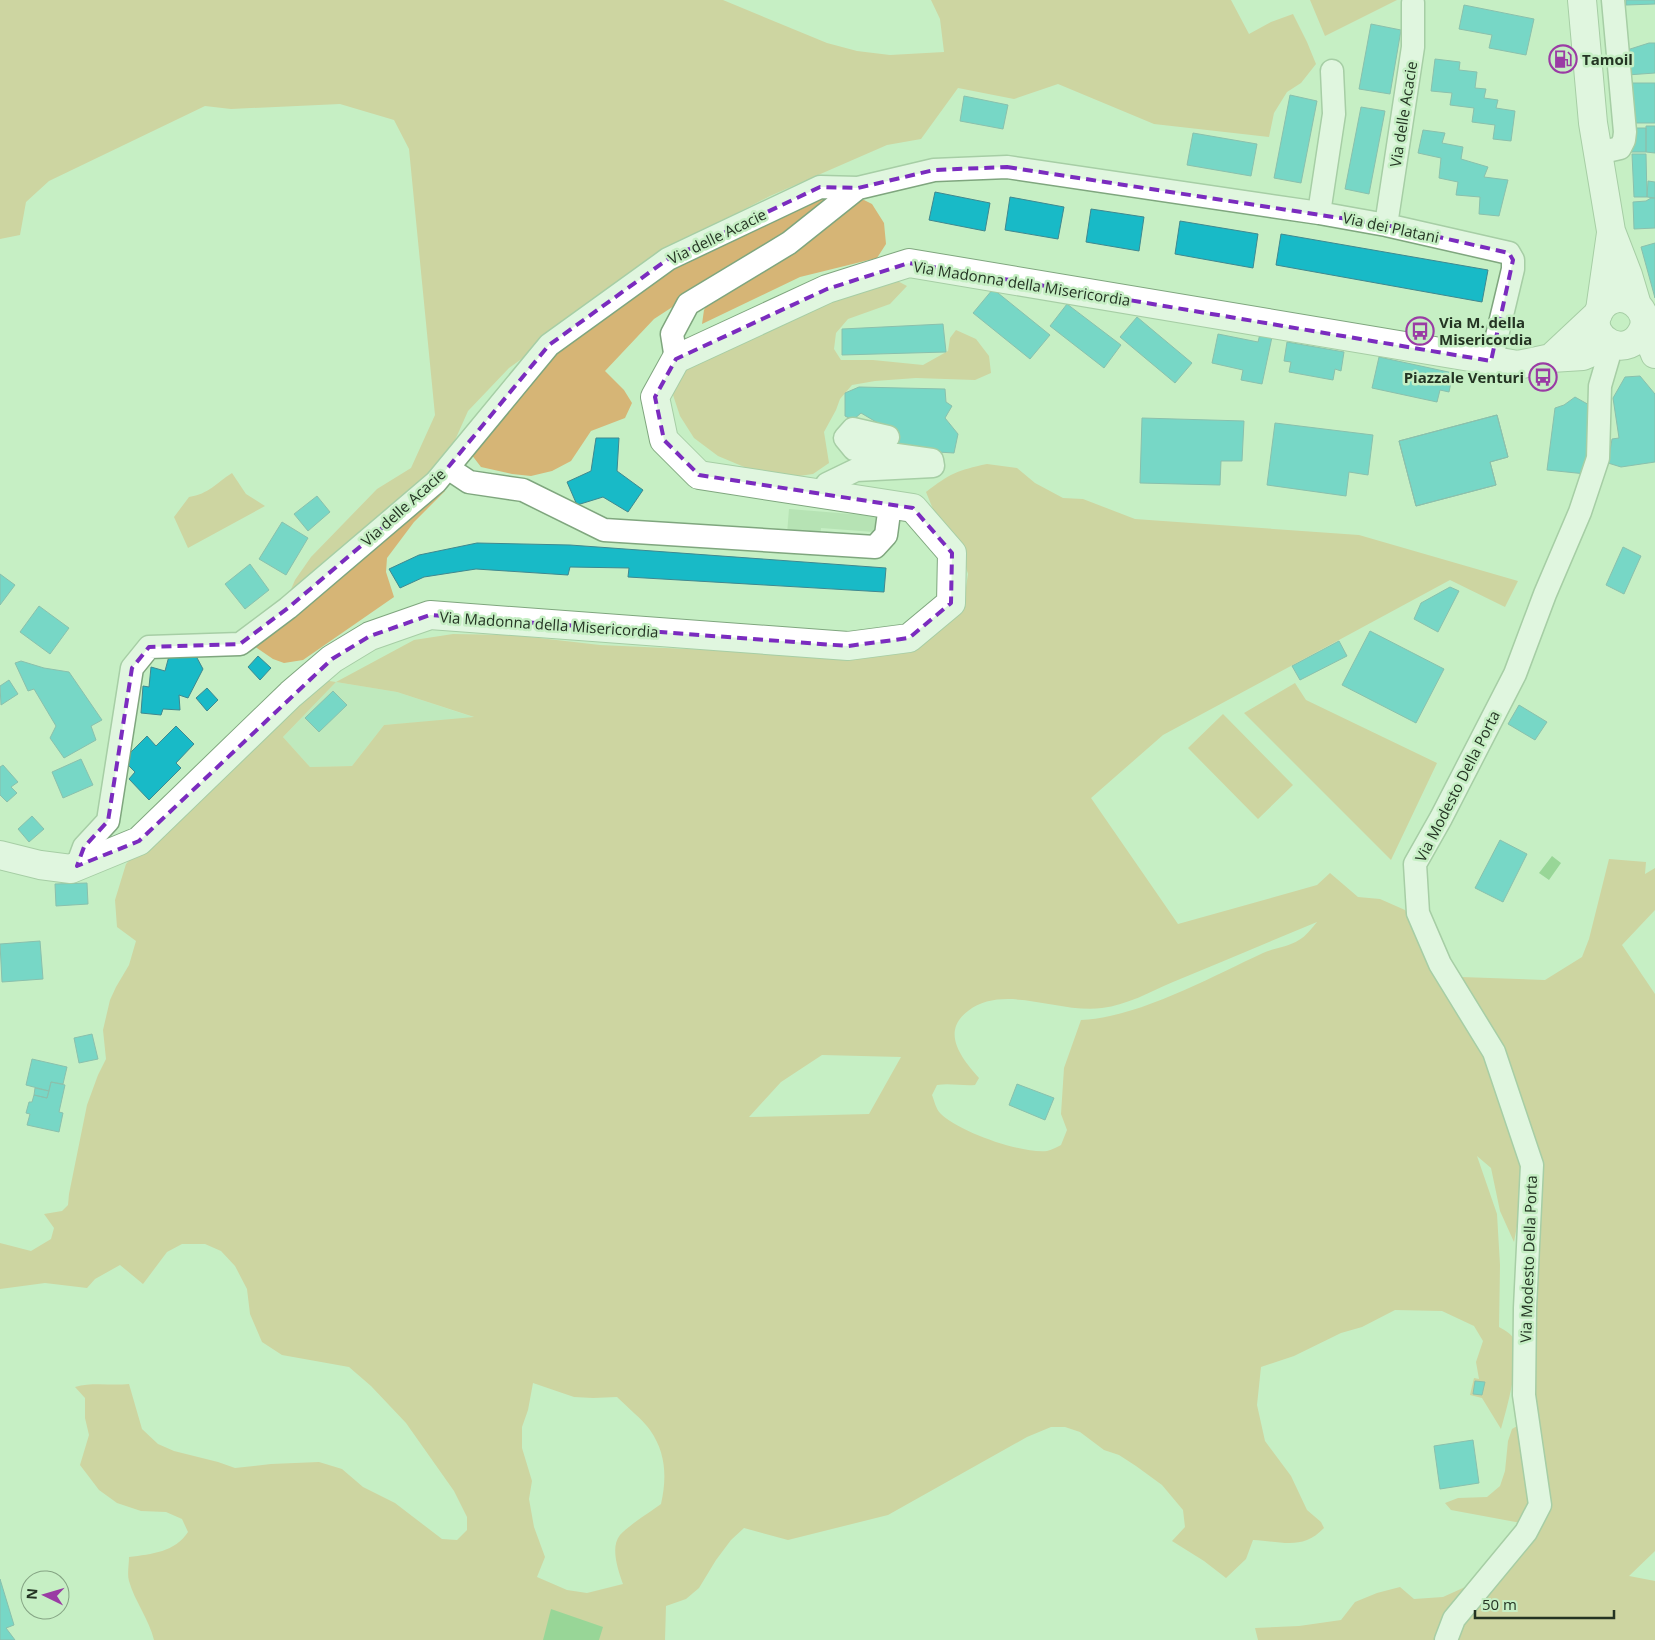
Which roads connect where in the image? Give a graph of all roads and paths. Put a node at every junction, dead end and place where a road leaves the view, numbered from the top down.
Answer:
1 (1582, 0) edge
2 (1613, 0) edge
3 (1413, 3) dead end
4 (1332, 70) dead end
5 (1598, 154) junction
6 (858, 188) junction
7 (1162, 190) joint
8 (1320, 213) junction
9 (1386, 225) junction
10 (1611, 231) junction
11 (1599, 312) junction
12 (1640, 316) junction
13 (1615, 345) junction
14 (1655, 354) edge
15 (1551, 358) junction
16 (676, 360) junction
17 (1491, 361) junction
18 (1655, 375) edge
19 (888, 437) dead end
20 (448, 468) junction
21 (820, 494) junction
22 (890, 505) junction
23 (0, 855) edge
24 (77, 866) junction
25 (1446, 1640) edge

1 - 5 main road
2 - 5 street
3 - 9 street, Via delle Acacie
4 - 8 street
5 - 10 main road
6 - 7 street, Via delle Acacie
6 - 16 street, Via delle Acacie
6 - 20 street, Via delle Acacie
7 - 8 street, Via dei Platani
8 - 9 street, Via dei Platani
9 - 17 street, Via dei Platani
10 - 11 main road
10 - 12 main road
11 - 12 main road
11 - 13 main road
11 - 15 main road
12 - 13 main road
12 - 14 main road
13 - 15 main road, Via Madonna della Misericordia
13 - 18 main road
13 - 25 street, Via Modesto Della Porta
15 - 17 main road, Via Madonna della Misericordia
16 - 17 main road, Via Madonna della Misericordia
16 - 21 main road, Via Madonna della Misericordia
19 - 21 street
20 - 22 street
20 - 24 street, Via delle Acacie
21 - 22 main road, Via Madonna della Misericordia
22 - 24 main road, Via Madonna della Misericordia
23 - 24 main road, Via Madonna della Misericordia

